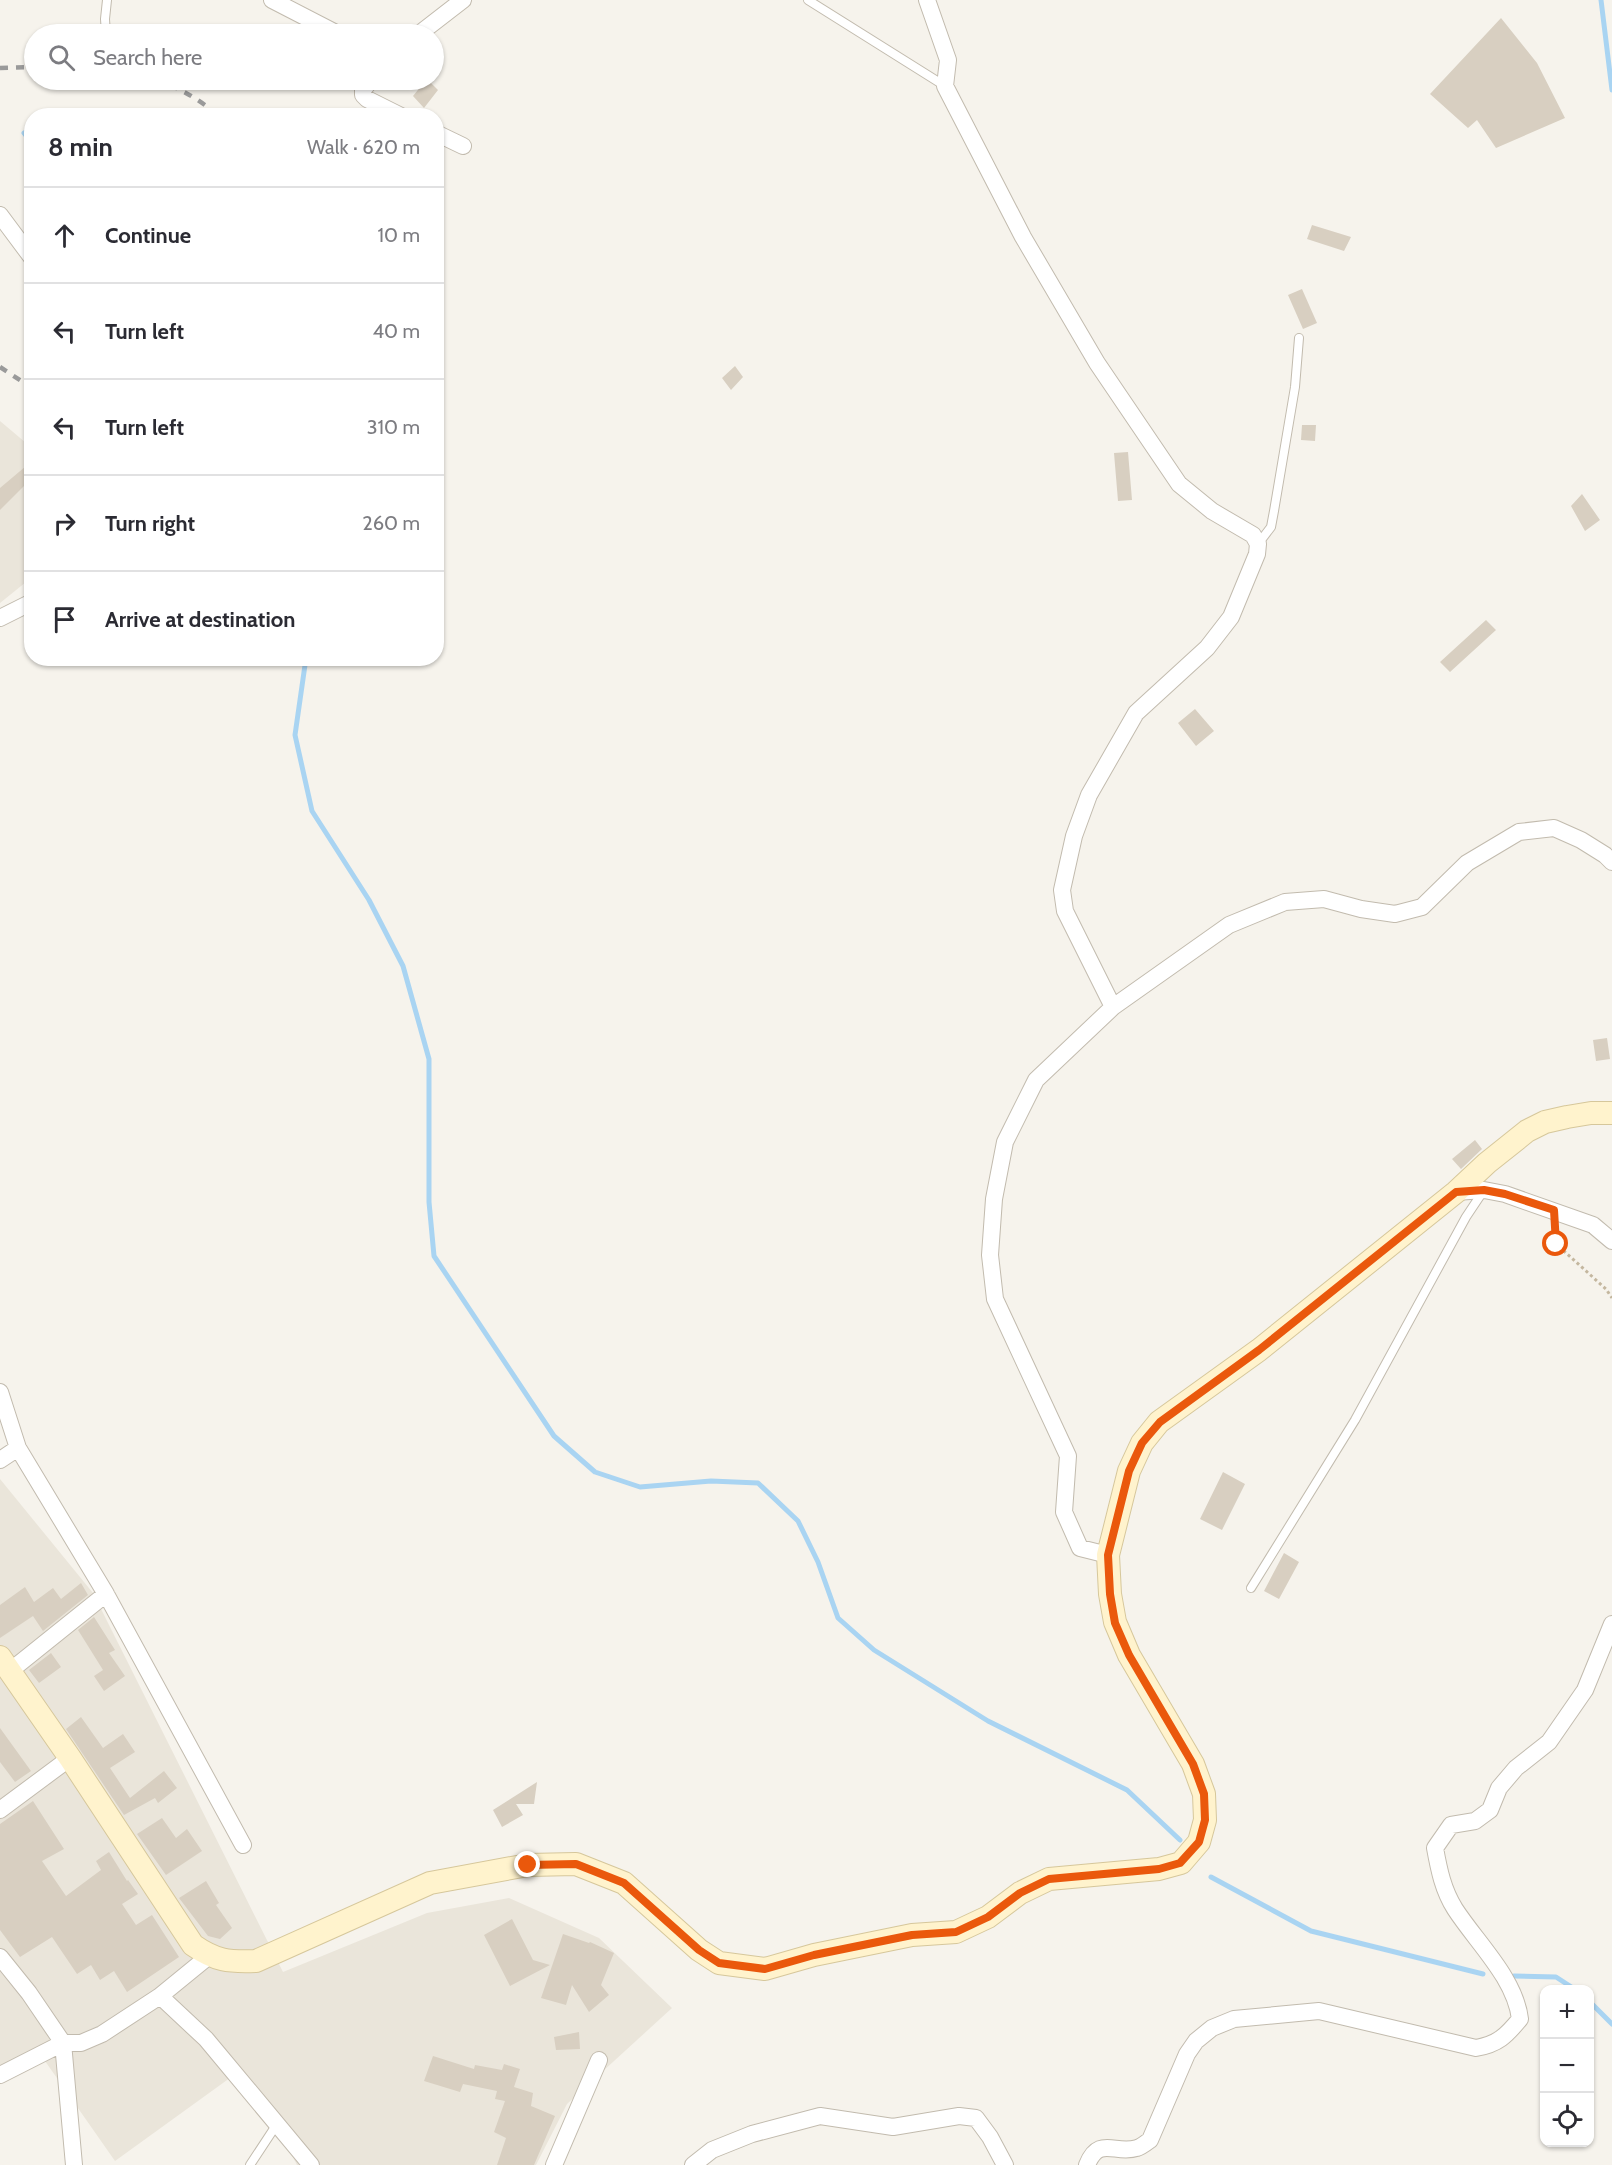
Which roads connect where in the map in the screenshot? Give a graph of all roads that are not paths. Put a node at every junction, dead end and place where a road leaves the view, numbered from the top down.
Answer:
1 (107, 0) edge
2 (272, 0) edge
3 (808, 0) edge
4 (927, 0) edge
5 (458, 2) edge
6 (105, 24) edge
7 (319, 24) edge
8 (431, 24) edge
9 (945, 86) junction
10 (363, 90) edge
11 (384, 108) edge
12 (444, 137) edge
13 (464, 146) dead end
14 (0, 214) edge
15 (24, 247) edge
16 (1299, 338) dead end
17 (1258, 544) junction
18 (24, 606) edge
19 (0, 618) edge
20 (1612, 862) edge
21 (1113, 1007) junction
22 (1612, 1113) edge
23 (1484, 1190) junction
24 (1456, 1192) junction
25 (1593, 1225) junction
26 (1612, 1229) edge
27 (1612, 1241) edge
28 (0, 1392) edge
29 (18, 1448) junction
30 (0, 1460) edge
31 (1108, 1555) junction
32 (1251, 1588) dead end
33 (106, 1594) junction
34 (1612, 1624) edge
35 (5, 1664) edge
36 (70, 1758) junction
37 (0, 1810) edge
38 (243, 1845) dead end
39 (209, 1956) junction
40 (0, 1957) edge
41 (160, 1996) junction
42 (63, 2043) junction
43 (598, 2060) dead end
44 (0, 2075) edge
45 (277, 2123) junction
46 (74, 2165) edge
47 (250, 2165) edge
48 (311, 2165) edge
49 (554, 2165) edge
50 (693, 2165) edge
51 (1005, 2165) edge
52 (1087, 2165) edge

1 - 6 lane
2 - 7 street
3 - 9 lane
4 - 9 street
5 - 8 street
9 - 17 street
10 - 11 street
12 - 13 street
14 - 15 street
16 - 17 lane
17 - 21 street
18 - 19 street
20 - 21 street
21 - 31 street
22 - 24 main road
23 - 24 street
23 - 25 street
23 - 32 lane
24 - 31 main road
25 - 26 lane
25 - 27 street
28 - 29 street
29 - 30 street
29 - 33 street
31 - 39 main road
33 - 35 street
33 - 38 street
34 - 52 street
35 - 36 main road
36 - 37 street
36 - 39 main road
39 - 41 street
40 - 42 street
41 - 42 street
41 - 45 street
42 - 44 street
42 - 46 street
43 - 49 street
45 - 47 lane
45 - 48 street
50 - 51 street

